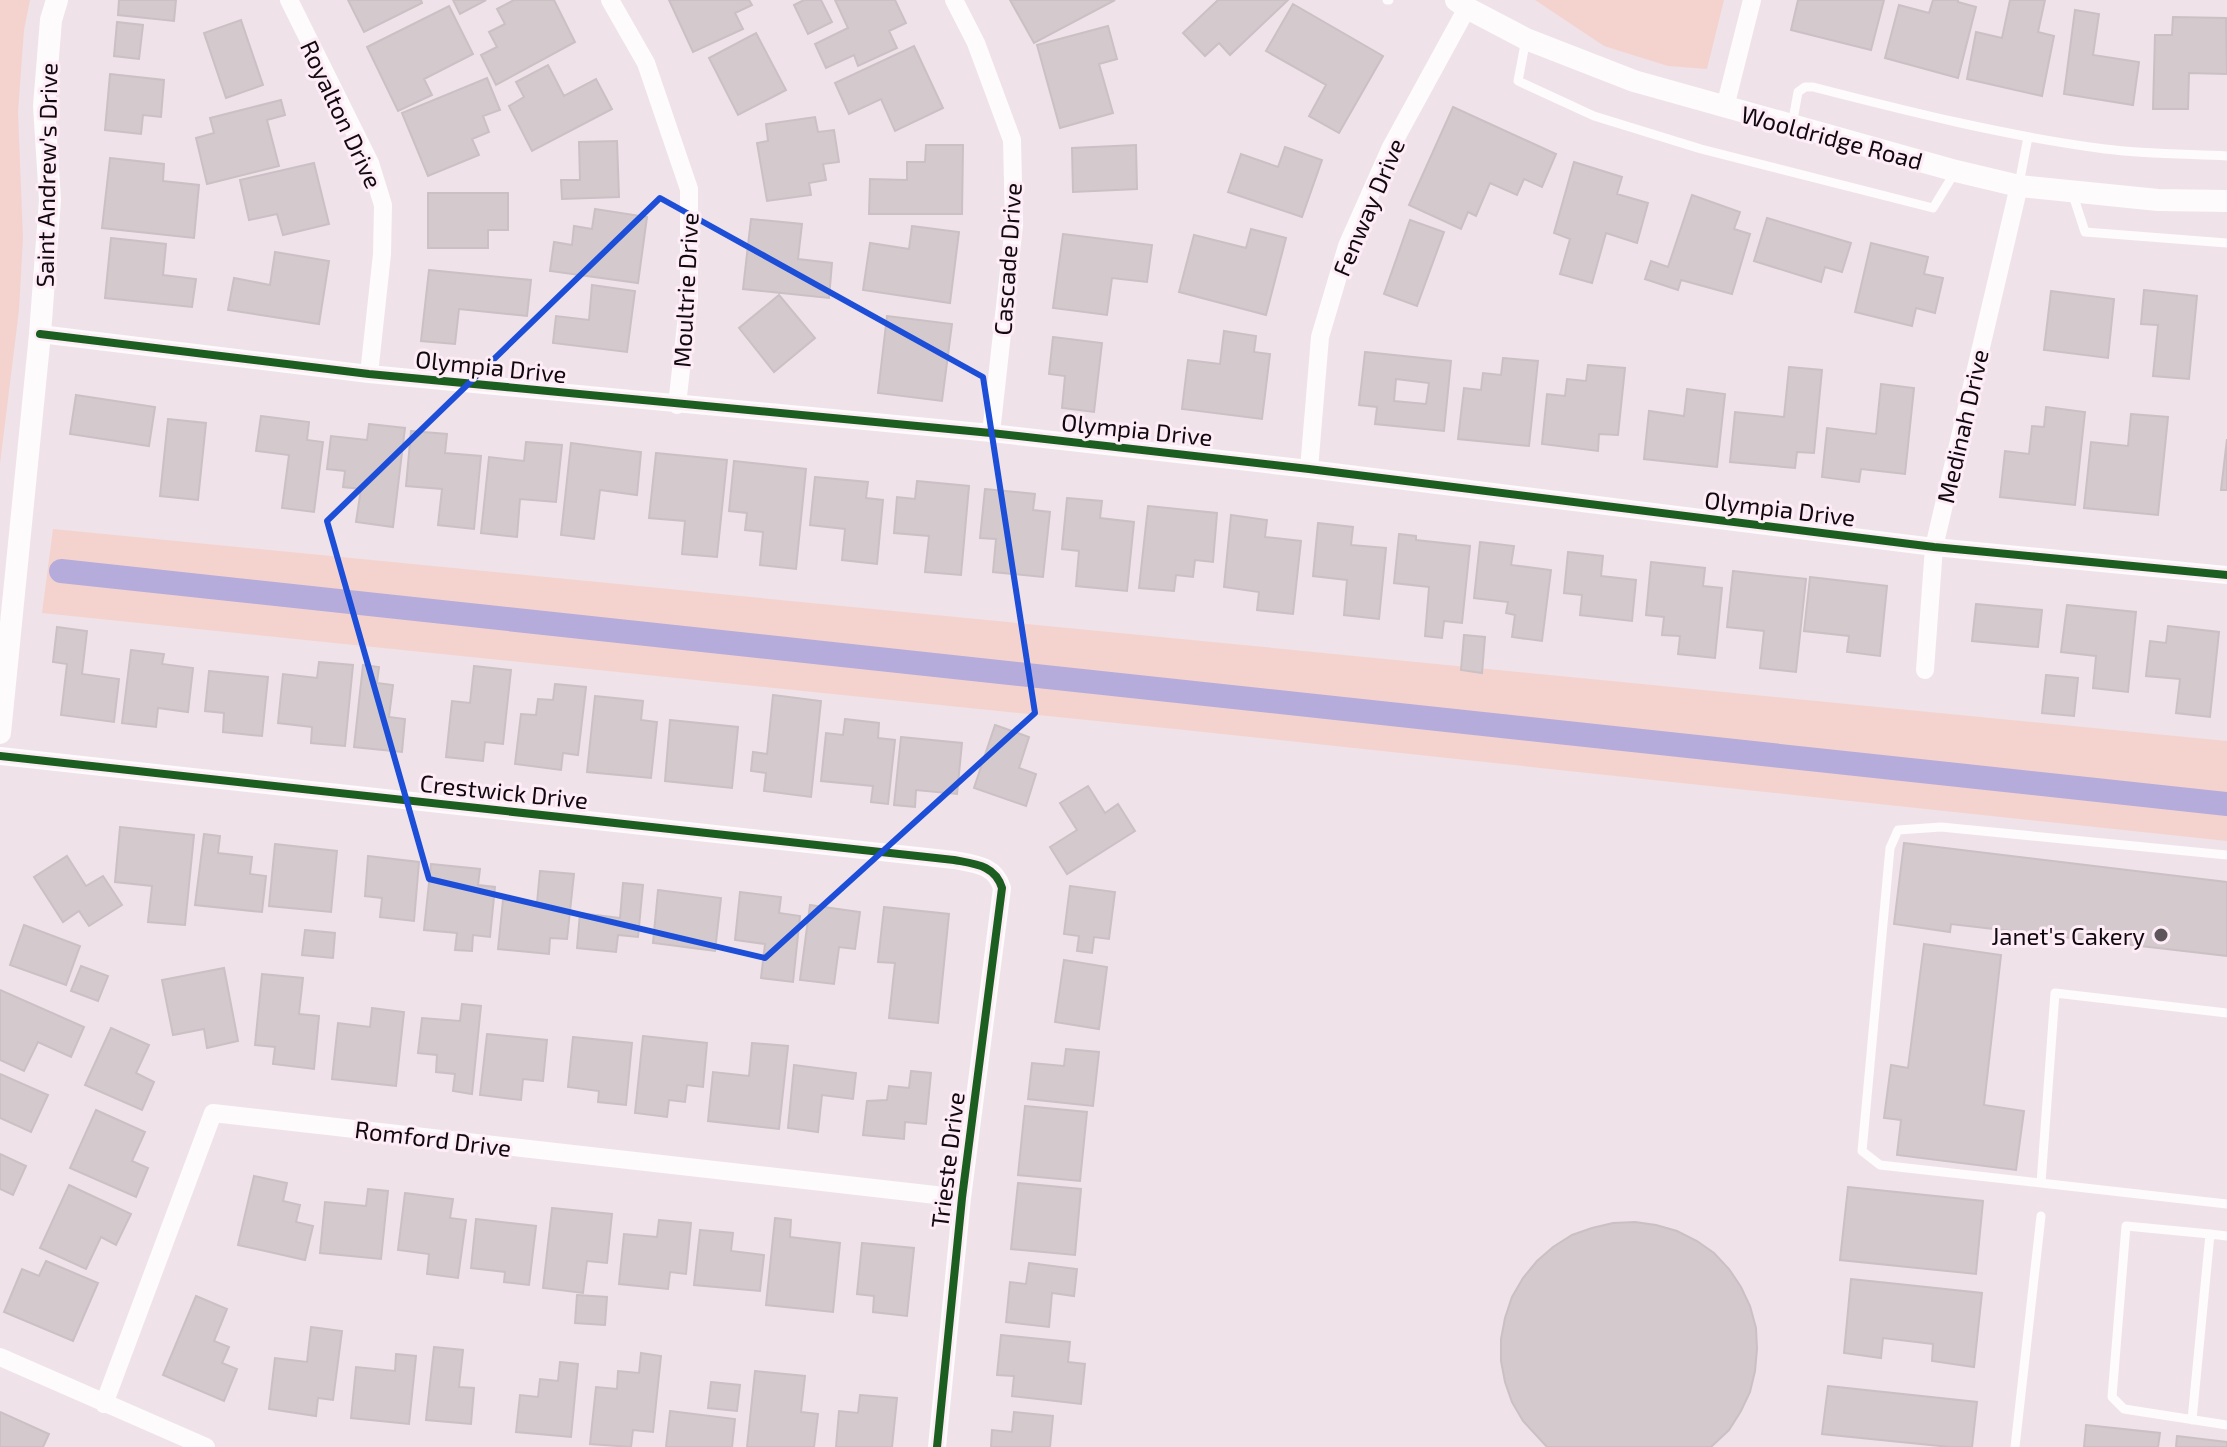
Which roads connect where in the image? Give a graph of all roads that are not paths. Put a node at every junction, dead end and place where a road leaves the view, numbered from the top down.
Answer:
1 (57, 0) edge
2 (289, 0) edge
3 (610, 0) edge
4 (954, 0) edge
5 (1752, 0) edge
6 (1461, 4) edge
7 (1526, 39) junction
8 (1725, 107) junction
9 (1792, 125) junction
10 (2028, 137) junction
11 (2227, 156) edge
12 (1956, 171) junction
13 (2019, 186) junction
14 (2072, 192) junction
15 (2227, 201) edge
16 (2227, 243) edge
17 (40, 334) junction
18 (369, 374) junction
19 (677, 405) junction
20 (991, 433) junction
21 (1309, 469) junction
22 (1934, 547) junction
23 (2227, 575) edge
24 (1925, 670) dead end
25 (0, 733) edge
26 (0, 756) edge
27 (2227, 855) edge
28 (999, 878) joint
29 (2227, 1013) edge
30 (2041, 1183) junction
31 (962, 1198) junction
32 (2227, 1204) edge
33 (2041, 1216) dead end
34 (2210, 1234) junction
35 (2227, 1236) edge
36 (0, 1357) edge
37 (104, 1404) junction
38 (2192, 1420) junction
39 (2227, 1425) edge
40 (206, 1447) edge
41 (937, 1447) edge
42 (2015, 1447) edge

1 - 17 street, Saint Andrew's Drive
2 - 18 street, Royalton Drive
3 - 19 street, Moultrie Drive
4 - 20 street, Cascade Drive
5 - 8 street
6 - 7 street, Wooldridge Road
6 - 21 street, Fenway Drive
7 - 8 street, Wooldridge Road
7 - 12 lane
8 - 9 street, Wooldridge Road
9 - 10 lane
9 - 12 street, Wooldridge Road
10 - 11 lane
10 - 13 lane
12 - 13 street, Wooldridge Road
13 - 14 street, Wooldridge Road
13 - 22 street, Medinah Drive
14 - 15 street, Wooldridge Road
14 - 16 lane
17 - 18 street, Olympia Drive
17 - 25 street, Saint Andrew's Drive
18 - 19 street, Olympia Drive
19 - 20 street, Olympia Drive
20 - 21 street, Olympia Drive
21 - 22 street, Olympia Drive
22 - 23 street, Olympia Drive
22 - 24 street, Medinah Drive
26 - 28 street, Crestwick Drive
27 - 30 lane
28 - 31 street, Trieste Drive
29 - 30 lane
30 - 32 lane
31 - 37 street, Romford Drive
31 - 41 street, Trieste Drive
33 - 42 lane
34 - 35 lane
34 - 38 lane
34 - 38 lane
36 - 37 street
37 - 40 street
38 - 39 lane

